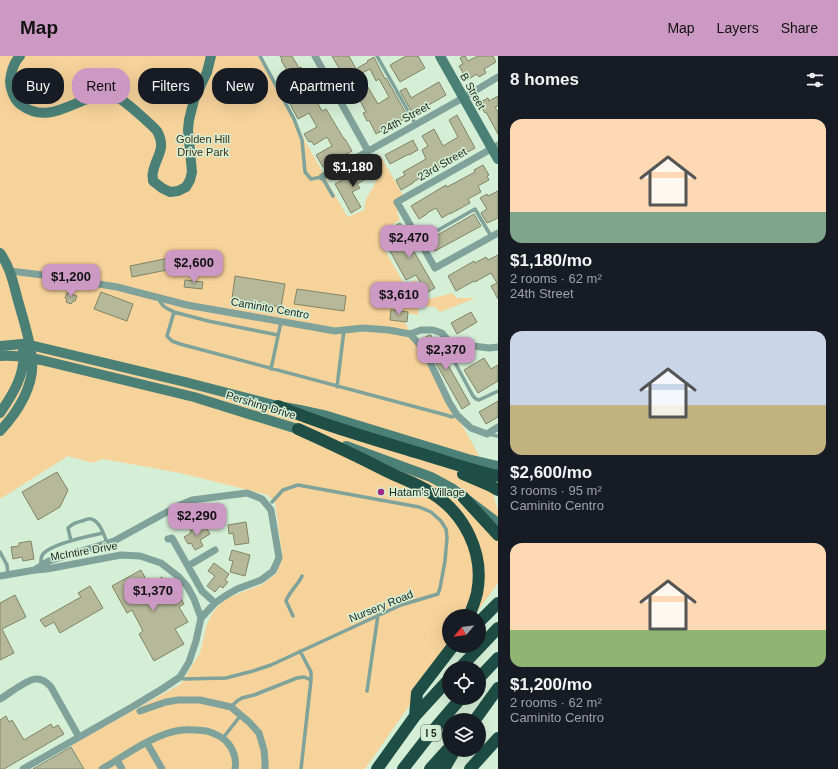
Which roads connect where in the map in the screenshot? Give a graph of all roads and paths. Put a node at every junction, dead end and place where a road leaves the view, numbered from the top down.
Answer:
1 (20, 56) edge
2 (211, 56) edge
3 (260, 56) edge
4 (315, 56) edge
5 (377, 56) edge
6 (440, 56) edge
7 (498, 76) edge
8 (463, 98) junction
9 (416, 125) junction
10 (495, 147) edge
11 (368, 151) junction
12 (498, 159) edge
13 (322, 176) junction
14 (333, 196) dead end
15 (495, 234) edge
16 (419, 241) junction
17 (0, 253) edge
18 (10, 271) junction
19 (159, 298) junction
20 (174, 312) junction
21 (282, 321) junction
22 (344, 330) junction
23 (410, 334) junction
24 (278, 335) junction
25 (450, 343) junction
26 (26, 345) junction
27 (0, 346) edge
28 (498, 347) edge
29 (0, 356) edge
30 (28, 357) junction
31 (271, 369) junction
32 (337, 387) junction
33 (498, 391) edge
34 (278, 406) junction
35 (0, 413) edge
36 (457, 415) junction
37 (498, 427) edge
38 (298, 429) junction
39 (0, 431) edge
40 (487, 434) junction
41 (498, 436) edge
42 (369, 438) junction
43 (498, 466) edge
44 (498, 476) edge
45 (498, 490) edge
46 (463, 497) junction
47 (272, 502) dead end
48 (498, 523) edge
49 (103, 533) junction
50 (498, 535) edge
51 (168, 539) dead end
52 (71, 541) junction
53 (107, 543) junction
54 (215, 550) dead end
55 (0, 552) edge
56 (188, 566) junction
57 (38, 568) junction
58 (8, 575) junction
59 (0, 576) edge
60 (302, 576) dead end
61 (215, 603) junction
62 (498, 603) edge
63 (472, 609) edge
64 (378, 615) junction
65 (486, 615) edge
66 (293, 616) dead end
67 (201, 618) junction
68 (498, 628) edge
69 (300, 651) junction
70 (448, 653) edge
71 (498, 658) edge
72 (467, 661) edge
73 (486, 671) edge
74 (180, 677) junction
75 (311, 680) junction
76 (442, 687) edge
77 (498, 688) edge
78 (368, 691) dead end
79 (0, 699) edge
80 (498, 701) edge
81 (455, 705) edge
82 (231, 707) junction
83 (140, 711) dead end
84 (480, 713) edge
85 (485, 713) edge
86 (241, 715) junction
87 (415, 716) junction
88 (80, 737) junction
89 (223, 738) junction
90 (498, 738) edge
91 (147, 743) junction
92 (498, 748) edge
93 (442, 756) edge
94 (451, 757) edge
95 (117, 760) junction
96 (23, 769) edge
97 (102, 769) edge
98 (122, 769) edge
99 (162, 769) edge
100 (235, 769) edge
101 (265, 769) edge
102 (302, 769) edge
103 (377, 769) edge
104 (403, 769) edge
105 (430, 769) edge
106 (444, 769) edge
107 (470, 769) edge
108 (474, 769) edge

1 - 2 main road
3 - 13 lane
4 - 11 street
5 - 9 lane
6 - 8 main road, B Street
7 - 8 street, 24th Street
8 - 9 street, 24th Street
8 - 10 main road, B Street
9 - 11 street, 24th Street
10 - 12 main road, B Street
10 - 16 street, 23rd Street
11 - 13 street, 24th Street
13 - 14 lane
15 - 16 lane
15 - 16 street
17 - 18 main road
18 - 19 street, Caminito Centro
18 - 26 main road
19 - 20 lane
19 - 21 street, Caminito Centro
20 - 24 lane
20 - 31 lane
21 - 22 street, Caminito Centro
21 - 24 lane
22 - 23 street, Caminito Centro
22 - 32 lane
23 - 25 street, Caminito Centro
23 - 36 street
24 - 31 lane
25 - 28 street
25 - 33 lane
26 - 27 main road, Pershing Drive
26 - 30 main road
26 - 34 main road, Pershing Drive
29 - 30 main road, Pershing Drive
30 - 35 main road
30 - 38 main road, Pershing Drive
30 - 39 main road
31 - 32 lane
32 - 36 lane
34 - 42 highway
34 - 43 main road, Pershing Drive
36 - 40 street
37 - 40 street
38 - 46 main road, Pershing Drive
38 - 63 highway
40 - 41 lane
42 - 44 highway
42 - 45 highway
46 - 48 main road, Pershing Drive
46 - 50 highway
47 - 64 lane, Nursery Road
49 - 52 lane
49 - 52 lane
49 - 53 lane
51 - 56 street
52 - 57 lane
53 - 57 street
53 - 61 street
54 - 56 street
55 - 58 lane
56 - 61 street
57 - 58 street, McIntire Drive
57 - 67 street, McIntire Drive
58 - 59 street, McIntire Drive
60 - 66 lane
61 - 67 street
62 - 65 highway
64 - 69 lane, Nursery Road
64 - 78 lane
67 - 74 street
68 - 72 highway
69 - 74 lane, Nursery Road
69 - 75 lane
70 - 87 highway
71 - 73 highway
74 - 88 street
75 - 82 lane
75 - 102 lane
76 - 87 highway, I 5
77 - 84 highway
79 - 88 street
80 - 85 highway
81 - 104 highway, I 5
82 - 83 street
82 - 86 street
86 - 89 lane
86 - 101 street
87 - 103 highway, I 5
88 - 96 street
89 - 91 street
89 - 100 street
90 - 107 highway
91 - 95 street
91 - 99 street
92 - 108 highway
93 - 105 highway
94 - 106 highway
95 - 97 street
95 - 98 street

